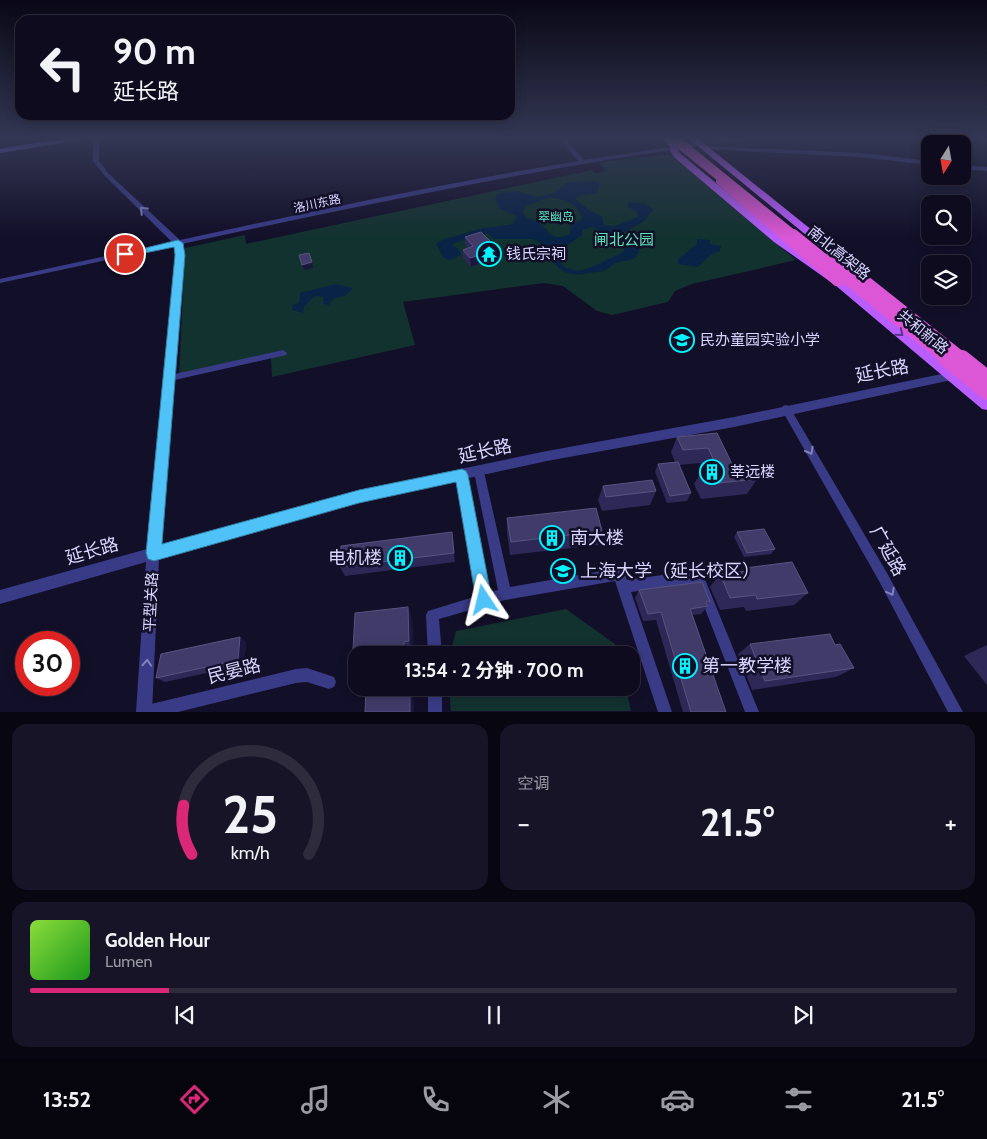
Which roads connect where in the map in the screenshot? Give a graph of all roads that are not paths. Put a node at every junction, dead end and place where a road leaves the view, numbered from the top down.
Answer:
1 (104, 171) edge
2 (536, 171) edge
3 (695, 171) edge
4 (708, 171) edge
5 (713, 171) edge
6 (716, 171) edge
7 (733, 171) edge
8 (178, 243) junction
9 (0, 281) edge
10 (838, 283) junction
11 (283, 353) dead end
12 (986, 374) edge
13 (952, 376) junction
14 (170, 378) junction
15 (987, 392) edge
16 (987, 406) edge
17 (786, 409) junction
18 (479, 472) junction
19 (462, 475) junction
20 (154, 553) junction
21 (624, 587) junction
22 (505, 594) junction
23 (0, 597) edge
24 (484, 600) junction
25 (434, 646) edge
26 (329, 682) dead end
27 (435, 696) edge
28 (145, 712) edge
29 (436, 712) edge
30 (665, 712) edge
31 (752, 712) edge
32 (956, 712) edge

8 -> 1 street
2 - 8 street, 洛川东路
3 - 10 main road, 共和新路
4 - 10 highway, bridge
5 - 15 highway, 南北高架路, bridge
6 - 12 highway, 南北高架路, bridge
7 - 12 main road, 共和新路
8 - 9 street, 洛川东路
8 - 14 street, 平型关路
10 -> 13 main road, 共和新路
11 - 14 street
12 - 13 street, 延长路
13 - 16 main road, 共和新路
13 - 17 street, 延长路
14 - 20 street, 平型关路
17 - 18 street, 延长路
17 -> 32 street, 广延路
18 - 19 street, 延长路
18 - 22 street
19 - 20 street, 延长路
19 - 24 street
20 - 23 street, 延长路
28 -> 20 street, 平型关路
21 - 22 street
21 - 30 street
21 - 31 street
22 - 24 street
24 - 25 street
26 - 28 street, 民晏路
27 - 29 street

